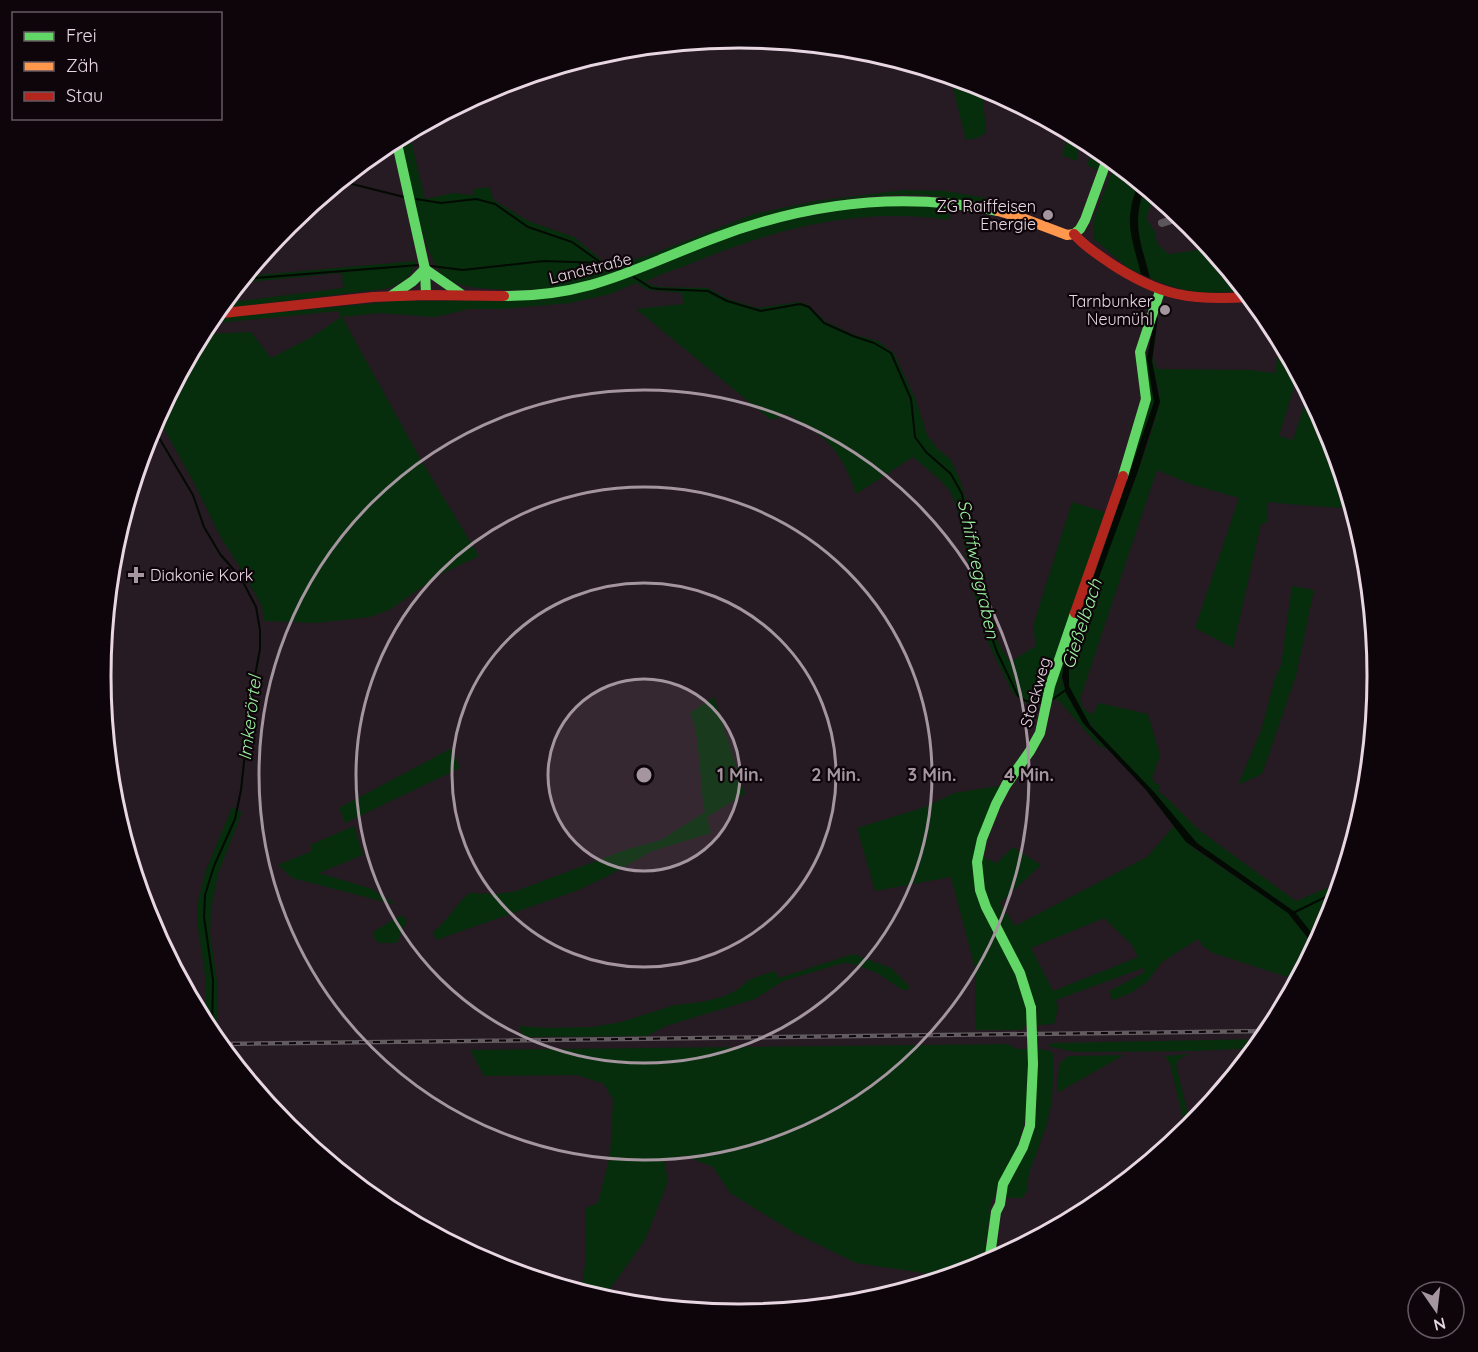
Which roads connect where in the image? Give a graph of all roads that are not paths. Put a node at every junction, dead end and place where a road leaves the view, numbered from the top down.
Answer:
1 (398, 149) edge
2 (1105, 166) edge
3 (1170, 220) edge
4 (1162, 223) dead end
5 (1074, 234) junction
6 (425, 269) junction
7 (1160, 291) junction
8 (426, 295) junction
9 (464, 295) junction
10 (391, 296) junction
11 (1240, 297) edge
12 (228, 312) edge
13 (991, 1251) edge

1 - 6 main road
2 - 5 main road
3 - 4 street
5 - 7 main road
5 - 9 main road, Landstraße
6 - 8 main road
6 - 9 main road
6 - 10 main road
7 - 11 main road
7 - 13 main road, Stockweg, bridge
8 - 9 main road, Landstraße
8 - 10 main road, Landstraße
10 - 12 main road, Landstraße

